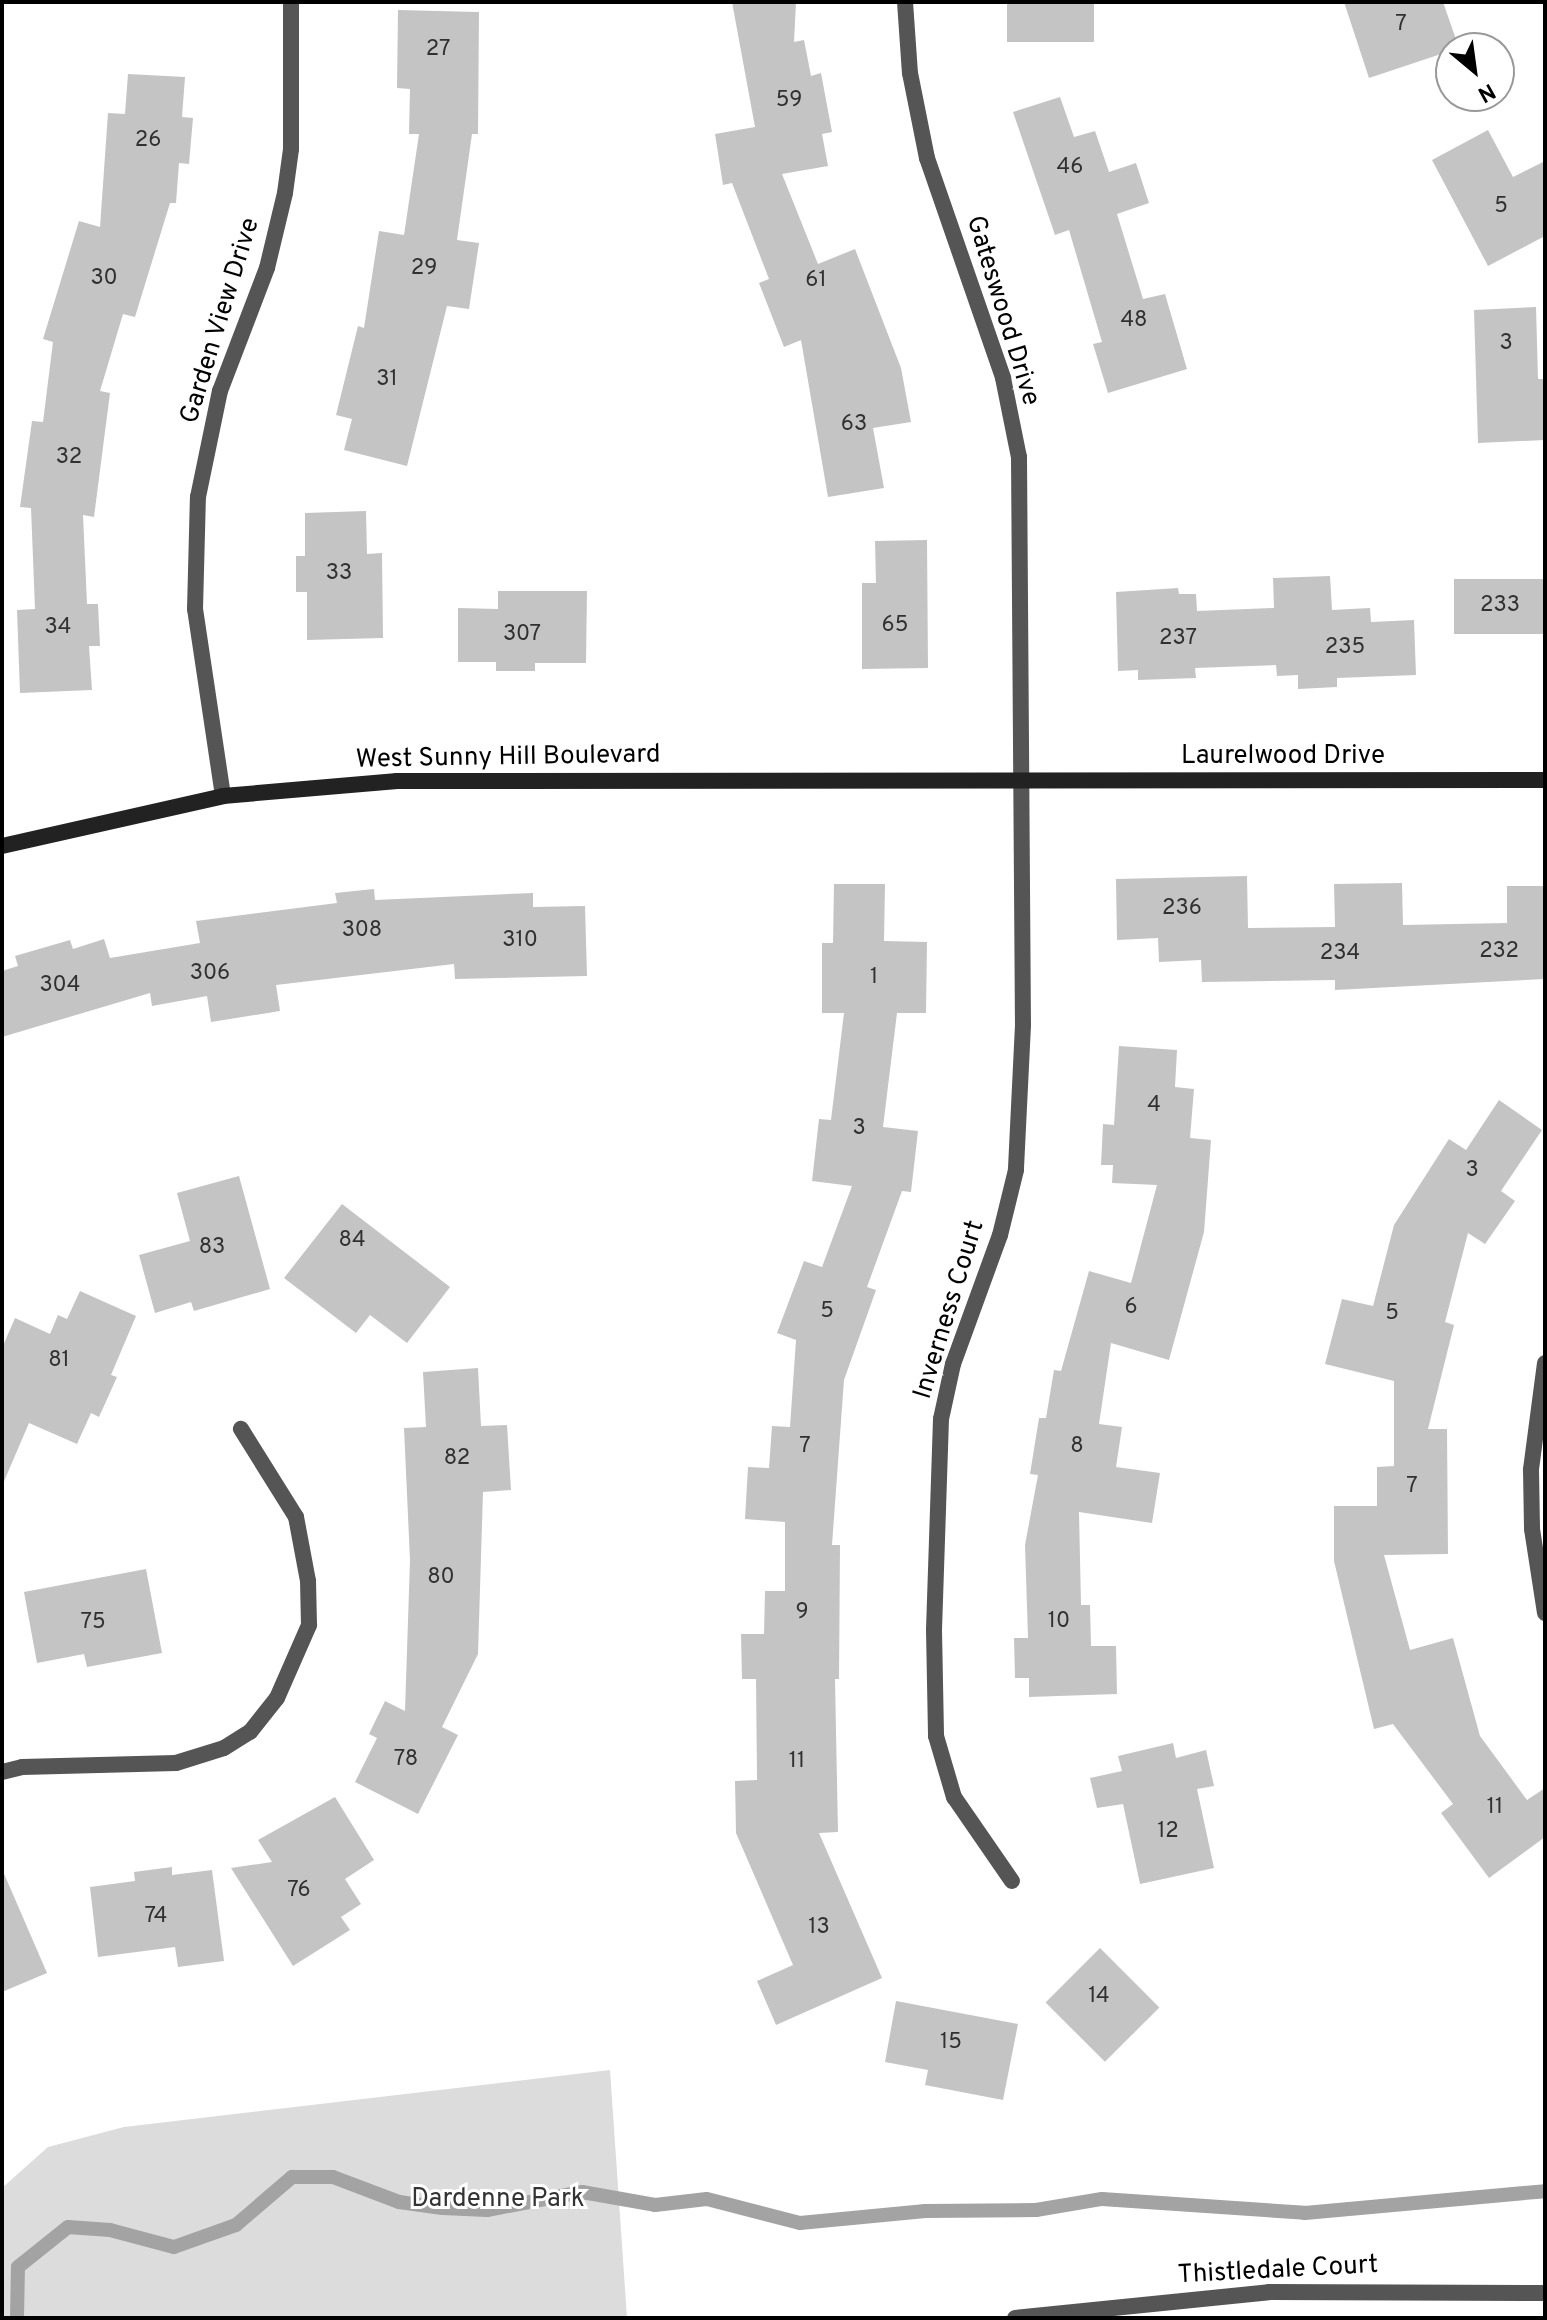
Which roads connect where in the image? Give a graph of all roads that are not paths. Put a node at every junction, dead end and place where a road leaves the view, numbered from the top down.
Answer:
1 (291, 2) edge
2 (905, 2) edge
3 (1545, 780) edge
4 (1021, 783) junction
5 (223, 796) junction
6 (2, 846) edge
7 (1545, 1363) edge
8 (241, 1429) dead end
9 (1545, 1613) edge
10 (2, 1772) edge
11 (1012, 1881) dead end
12 (1545, 2293) edge
13 (1015, 2318) edge

1 - 5 street, Garden View Drive
2 - 4 street, Gateswood Drive
3 - 4 street, Laurelwood Drive
4 - 5 street, West Sunny Hill Boulevard
4 - 11 street, Inverness Court
5 - 6 street, West Sunny Hill Boulevard
7 - 9 street
8 - 10 street
12 - 13 street, Thistledale Court

